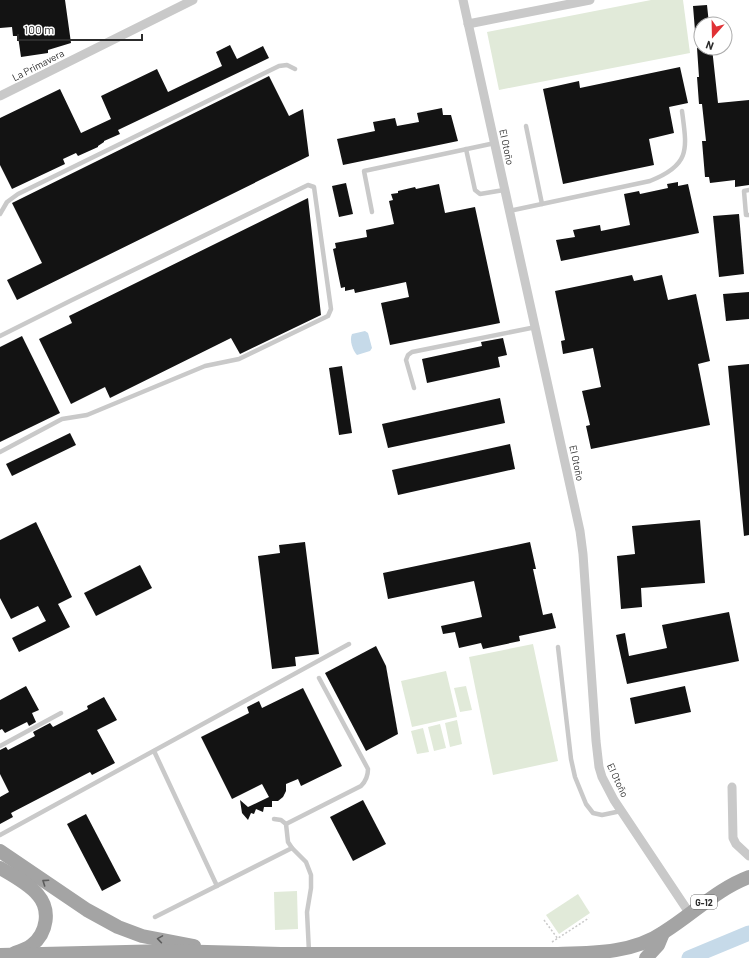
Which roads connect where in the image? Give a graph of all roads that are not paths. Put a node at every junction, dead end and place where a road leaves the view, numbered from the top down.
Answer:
1 (193, 0) edge
2 (463, 0) edge
3 (590, 0) edge
4 (468, 24) junction
5 (294, 69) dead end
6 (0, 96) edge
7 (682, 111) dead end
8 (526, 126) dead end
9 (495, 143) junction
10 (466, 150) junction
11 (504, 190) junction
12 (749, 190) edge
13 (542, 204) junction
14 (509, 211) junction
15 (372, 212) dead end
16 (0, 214) edge
17 (749, 215) edge
18 (536, 327) junction
19 (0, 336) edge
20 (414, 388) dead end
21 (0, 452) edge
22 (349, 644) dead end
23 (558, 647) dead end
24 (319, 678) dead end
25 (61, 713) dead end
26 (0, 746) edge
27 (154, 751) junction
28 (732, 787) dead end
29 (621, 811) junction
30 (274, 819) dead end
31 (286, 824) junction
32 (0, 835) edge
33 (292, 848) junction
34 (0, 851) edge
35 (749, 856) edge
36 (0, 868) edge
37 (749, 876) edge
38 (217, 886) junction
39 (690, 914) junction
40 (154, 917) dead end
41 (663, 933) junction
42 (226, 952) junction
43 (281, 954) junction
44 (309, 954) junction
45 (5, 955) edge
46 (368, 956) edge
47 (261, 958) edge
48 (646, 958) edge

1 - 6 street, La Primavera
2 - 4 street, El Otoño
3 - 4 street
4 - 9 street, El Otoño
5 - 16 lane
7 - 13 lane
8 - 13 lane
9 - 10 lane
9 - 11 street, El Otoño
10 - 11 lane
10 - 15 lane
11 - 14 street, El Otoño
12 - 17 lane
13 - 14 lane
14 - 18 street, El Otoño
18 - 20 lane
18 - 29 street, El Otoño
19 - 21 lane
22 - 27 lane
23 - 29 lane
24 - 31 lane
25 - 26 lane
27 - 32 lane
27 - 38 lane
28 - 35 street
29 - 39 street, El Otoño
30 - 31 lane
31 - 33 lane
33 - 38 lane
33 - 44 lane
42 -> 34 main road
36 - 45 main road
37 - 39 main road, G-12
38 - 40 lane
39 - 41 main road, G-12
41 - 46 main road, G-12
41 - 48 main road
42 - 43 main road, G-12
42 - 45 main road, G-12
43 - 44 main road, G-12
43 - 47 main road, G-12
44 - 46 main road, G-12

